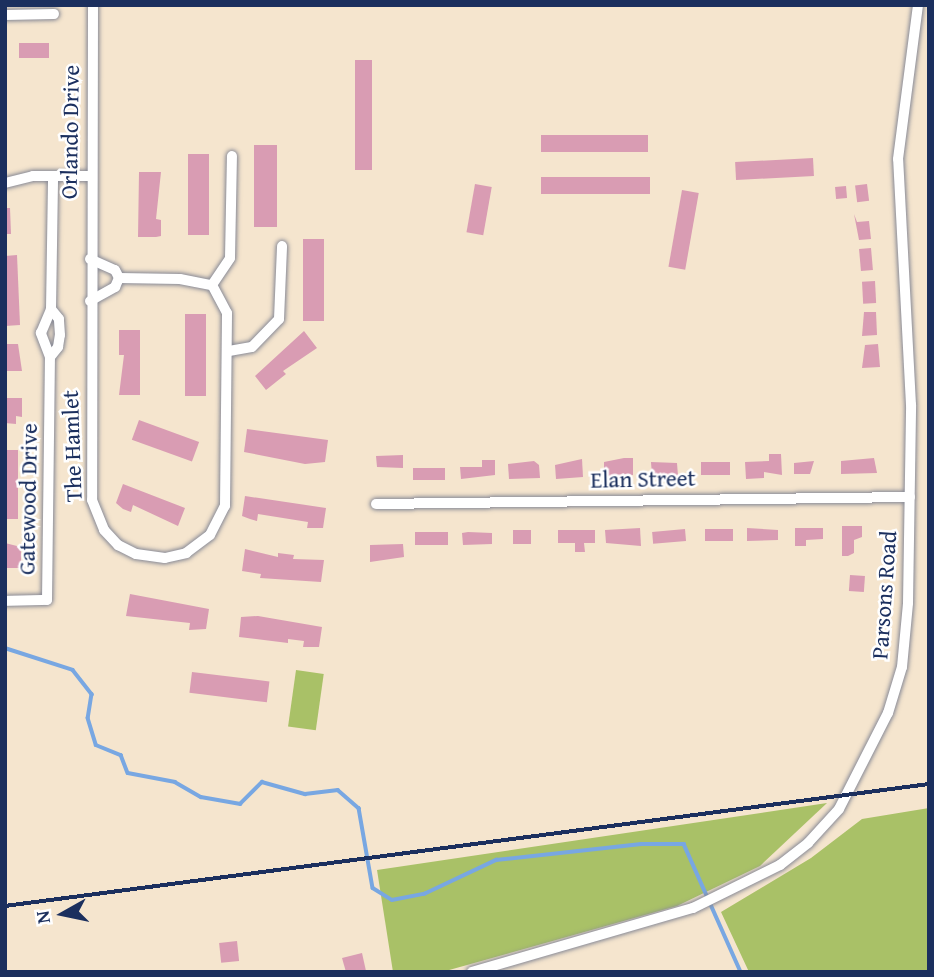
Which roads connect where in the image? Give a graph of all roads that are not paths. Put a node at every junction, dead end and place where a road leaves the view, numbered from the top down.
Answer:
1 (93, 5) edge
2 (918, 5) edge
3 (5, 15) edge
4 (54, 15) dead end
5 (232, 156) dead end
6 (53, 176) junction
7 (90, 176) junction
8 (5, 183) edge
9 (282, 246) dead end
10 (90, 259) junction
11 (119, 278) junction
12 (212, 285) junction
13 (90, 301) junction
14 (51, 309) junction
15 (229, 351) junction
16 (50, 357) junction
17 (911, 497) junction
18 (376, 504) dead end
19 (5, 601) edge
20 (472, 972) edge

1 - 7 street, Orlando Drive
2 - 17 street, Parsons Road
3 - 4 street
5 - 12 street
6 - 7 street
6 - 8 street
6 - 14 street, Gatewood Drive
7 - 10 street, Orlando Drive
9 - 15 street
10 - 11 street
10 - 13 street, The Hamlet
11 - 12 street
11 - 13 street
12 - 15 street, The Hamlet
13 - 15 street, The Hamlet
14 - 16 street, Gatewood Drive
14 - 16 street, Gatewood Drive
16 - 19 street, Gatewood Drive
17 - 18 street, Elan Street
17 - 20 street, Parsons Road

